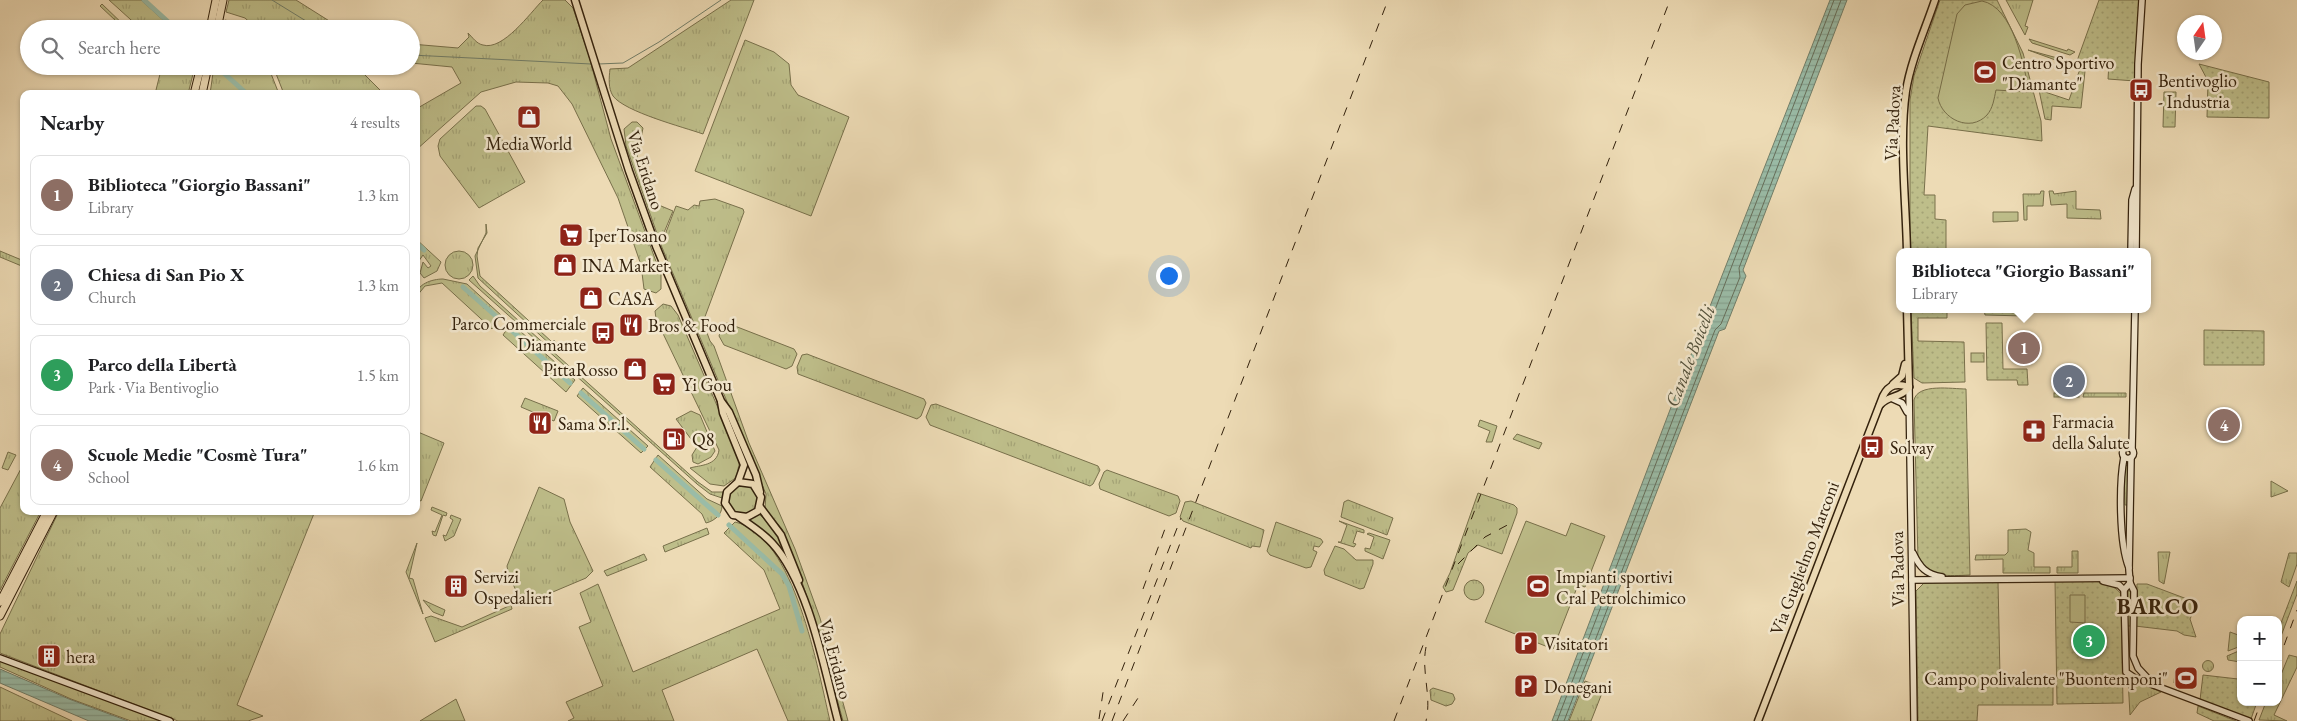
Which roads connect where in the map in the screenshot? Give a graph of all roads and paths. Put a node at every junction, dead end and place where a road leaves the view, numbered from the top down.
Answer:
1 (216, 0) edge
2 (224, 0) edge
3 (575, 0) edge
4 (1935, 0) edge
5 (2142, 0) edge
6 (212, 20) edge
7 (219, 20) edge
8 (199, 75) edge
9 (206, 75) edge
10 (195, 90) edge
11 (203, 90) edge
12 (2136, 187) junction
13 (1907, 248) edge
14 (2130, 248) edge
15 (2136, 248) edge
16 (1906, 313) edge
17 (2134, 313) edge
18 (1908, 350) junction
19 (1889, 387) junction
20 (1909, 387) junction
21 (1891, 398) junction
22 (721, 401) junction
23 (1879, 406) junction
24 (1909, 416) junction
25 (2130, 448) junction
26 (2124, 457) junction
27 (2132, 458) junction
28 (738, 482) junction
29 (760, 492) junction
30 (760, 507) junction
31 (44, 515) edge
32 (52, 515) edge
33 (738, 517) junction
34 (1912, 551) junction
35 (2129, 570) junction
36 (1931, 574) junction
37 (2091, 578) junction
38 (1949, 579) junction
39 (1912, 580) junction
40 (2130, 581) junction
41 (2124, 590) junction
42 (0, 602) edge
43 (806, 605) junction
44 (0, 616) edge
45 (0, 658) edge
46 (2135, 662) junction
47 (2125, 665) junction
48 (2154, 684) junction
49 (170, 721) edge
50 (838, 721) edge
51 (1758, 721) edge
52 (1914, 721) edge
53 (2249, 721) edge

1 - 6 highway
2 - 7 highway
3 - 22 main road, Via Eridano
4 - 13 main road, Via Padova
5 - 12 street
8 - 10 highway
9 - 11 highway
12 - 14 street
12 - 15 street
16 - 18 main road, Via Padova
17 - 25 street
18 - 19 main road, Via Padova
18 - 20 main road, Via Padova
19 - 20 main road
19 - 23 main road, Via Guglielmo Marconi
20 - 21 main road
20 - 24 street, Via Padova
21 - 23 main road
21 - 24 street
22 - 28 main road, Via Eridano
22 - 29 main road, Via Eridano
23 - 51 main road, Via Guglielmo Marconi
24 - 34 street, Via Padova
25 - 26 street
25 - 27 street
26 - 27 street
26 - 35 street
27 - 35 street
28 - 29 main road
28 - 33 main road, Via Eridano
29 - 30 main road, Via Eridano
30 - 33 main road
30 - 43 main road, Via Eridano
31 - 42 highway
32 - 44 highway
33 - 43 main road, Via Eridano
34 - 36 street
34 - 39 street, Via Padova
35 - 40 street
36 - 38 street
36 - 39 street
37 - 38 street
37 - 40 street
37 - 41 street
38 - 39 street
39 - 52 street, Via Padova
40 - 41 street
40 - 46 street
41 - 47 street
43 - 50 main road, Via Eridano
45 - 49 street
46 - 47 street
46 - 48 street
47 - 48 street
48 - 53 street

